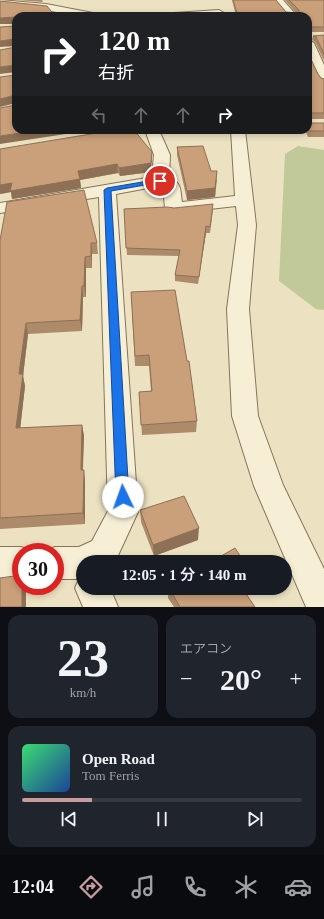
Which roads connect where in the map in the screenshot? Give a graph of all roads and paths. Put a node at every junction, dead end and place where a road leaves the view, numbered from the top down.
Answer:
1 (278, 0) edge
2 (0, 2) edge
3 (72, 12) edge
4 (288, 12) edge
5 (312, 49) edge
6 (320, 61) edge
7 (324, 79) edge
8 (154, 134) edge
9 (238, 134) edge
10 (160, 181) junction
11 (107, 190) junction
12 (245, 200) junction
13 (0, 208) edge
14 (99, 555) edge
15 (0, 563) edge
16 (12, 563) edge
17 (93, 595) edge
18 (101, 607) edge
19 (324, 607) edge

1 - 4 street
2 - 3 street
5 - 6 street
6 - 7 street
8 - 10 street
9 - 12 street
10 - 11 street
10 - 12 street
11 - 13 street
11 - 14 street
12 - 19 street
15 - 16 street
17 - 18 street

